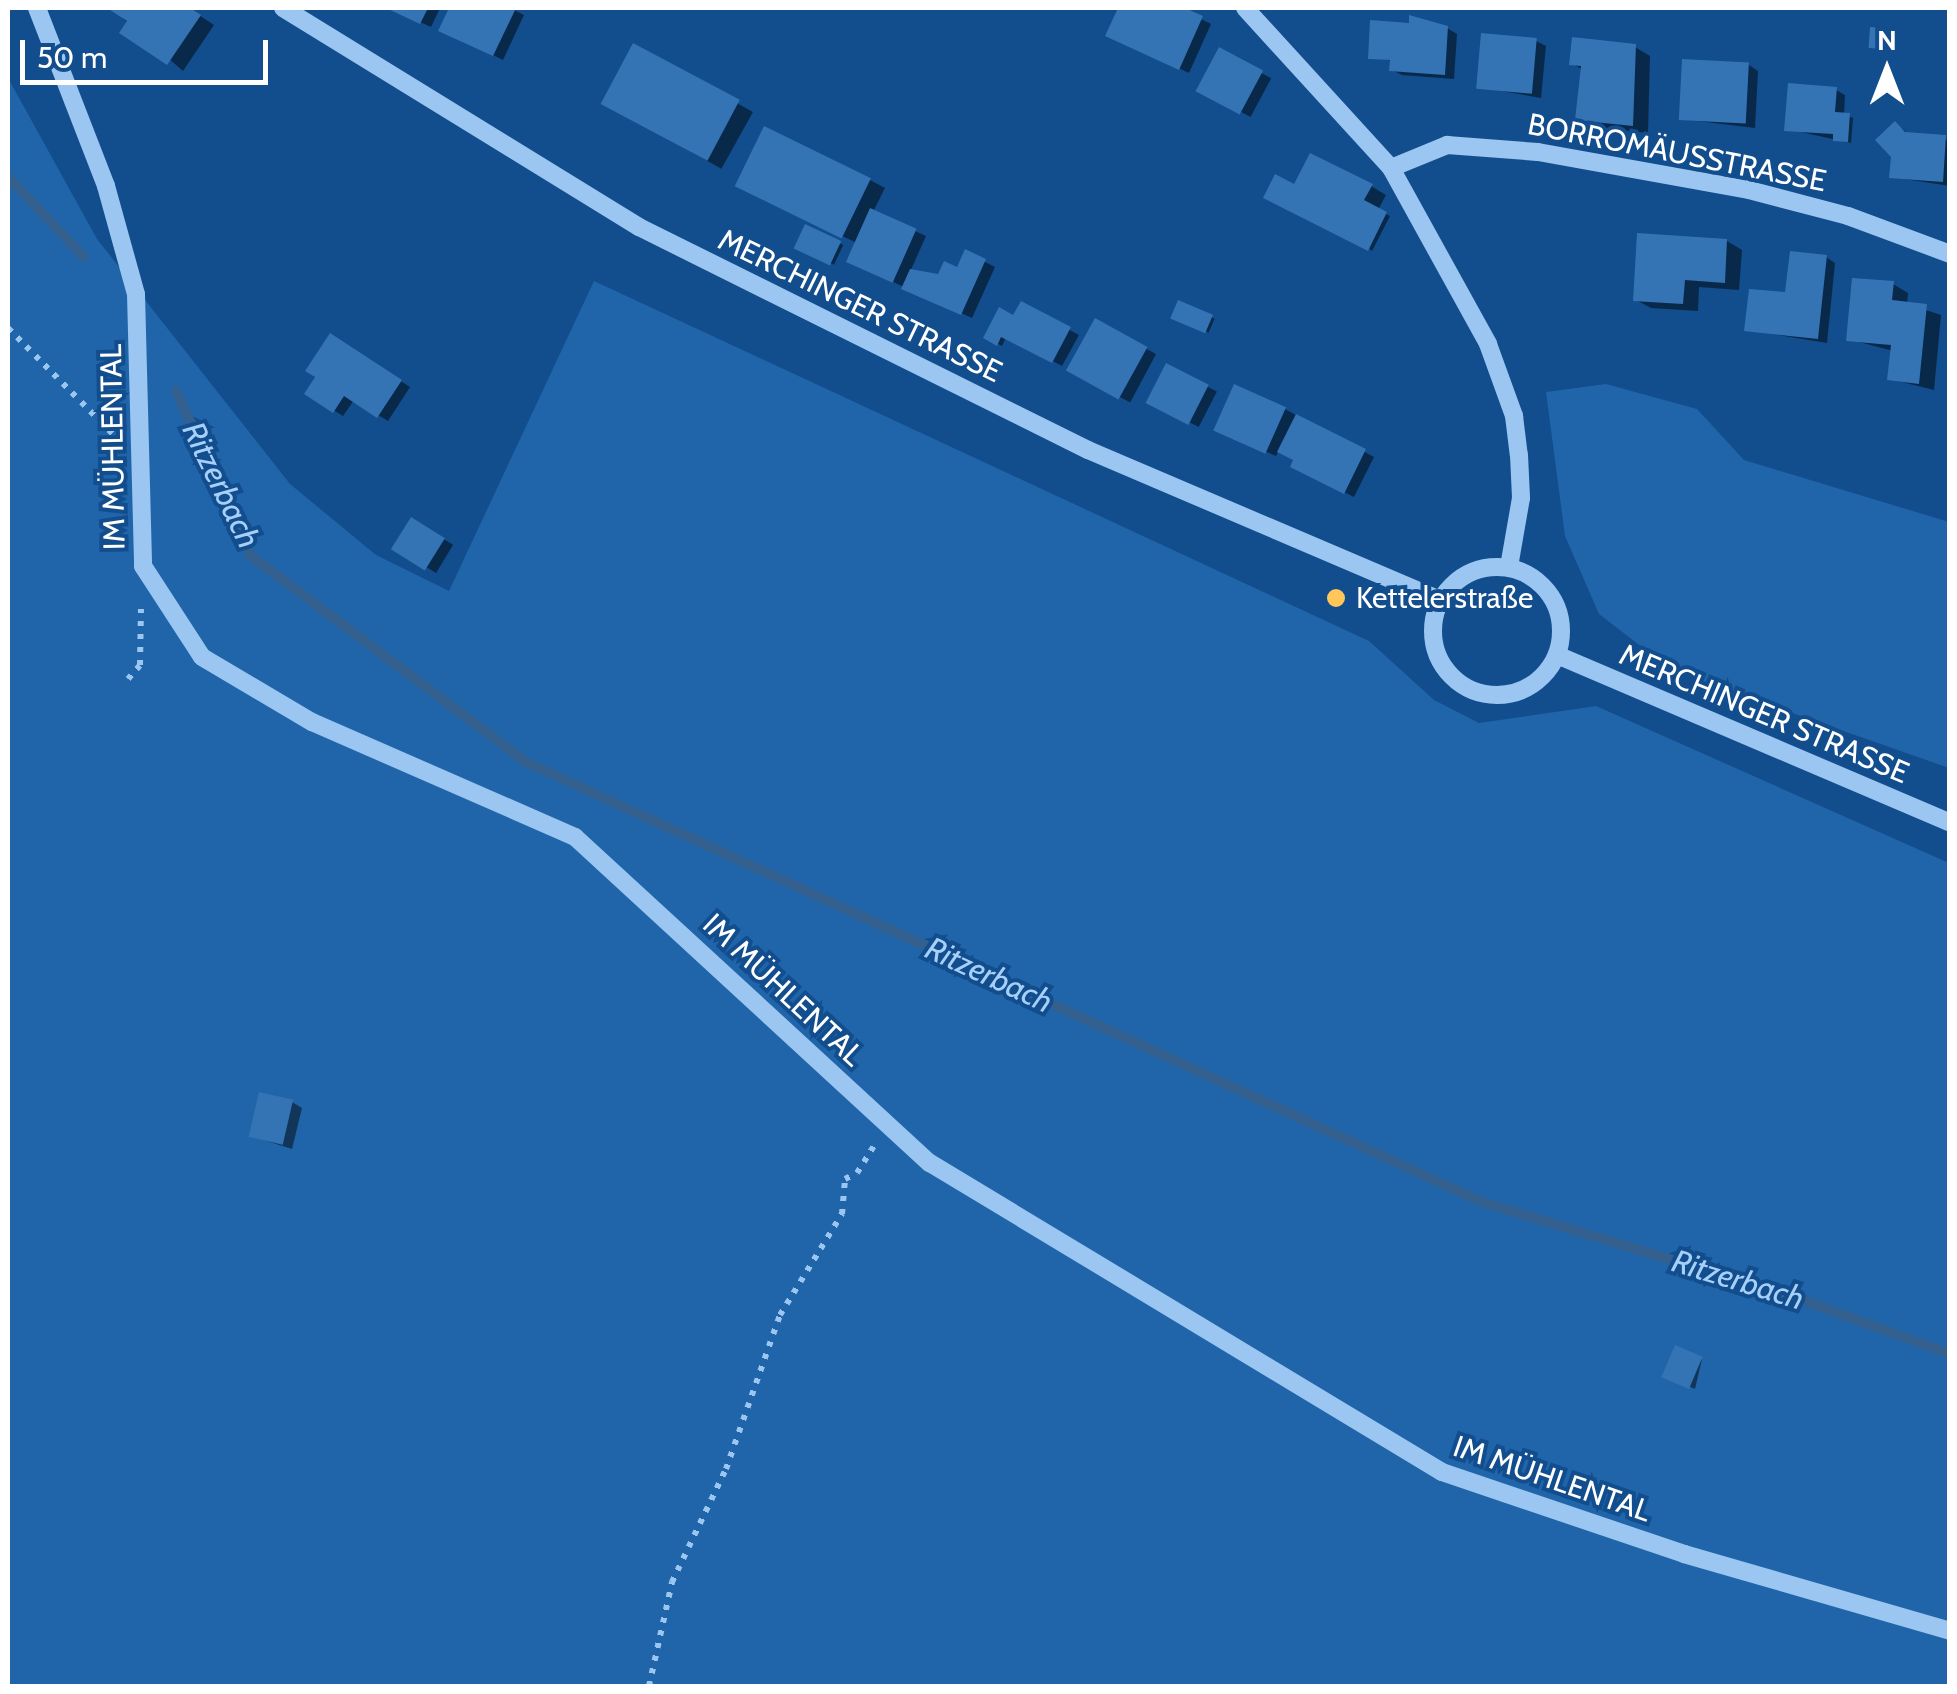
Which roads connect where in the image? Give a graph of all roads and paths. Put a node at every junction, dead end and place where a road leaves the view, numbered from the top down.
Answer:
1 (36, 8) edge
2 (283, 8) edge
3 (1245, 8) edge
4 (1392, 168) junction
5 (1950, 254) edge
6 (8, 328) edge
7 (118, 452) dead end
8 (143, 566) junction
9 (1509, 567) junction
10 (1440, 600) junction
11 (1557, 655) junction
12 (128, 679) dead end
13 (1950, 823) edge
14 (886, 1123) junction
15 (1950, 1631) edge
16 (650, 1686) edge

1 - 8 street, IM MÜHLENTAL
2 - 10 street, MERCHINGER STRASSE
3 - 4 street
4 - 5 street, BORROMÄUSSTRASSE
4 - 9 street
6 - 7 path
8 - 12 path
8 - 14 street, IM MÜHLENTAL
9 - 10 street
9 - 11 street
10 - 11 street
11 - 13 street, MERCHINGER STRASSE
14 - 15 street, IM MÜHLENTAL
14 - 16 path

